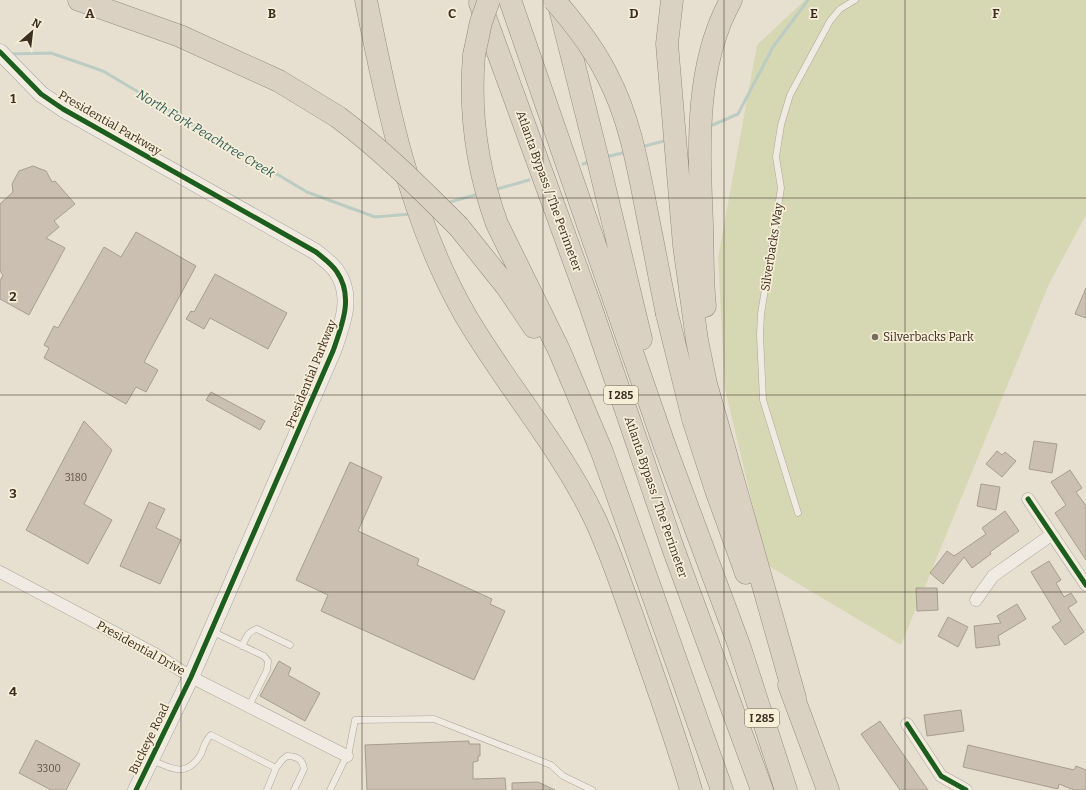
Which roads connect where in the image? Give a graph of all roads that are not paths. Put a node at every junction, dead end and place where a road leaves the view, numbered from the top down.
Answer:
1 (79, 0) edge
2 (366, 0) edge
3 (478, 0) edge
4 (488, 0) edge
5 (510, 0) edge
6 (554, 0) edge
7 (558, 0) edge
8 (672, 0) edge
9 (731, 0) edge
10 (855, 0) edge
11 (0, 52) edge
12 (664, 444) junction
13 (602, 452) junction
14 (728, 459) junction
15 (1028, 499) dead end
16 (798, 513) dead end
17 (1052, 535) junction
18 (0, 572) edge
19 (1086, 584) edge
20 (976, 600) dead end
21 (211, 631) junction
22 (290, 645) dead end
23 (739, 645) junction
24 (242, 646) junction
25 (191, 677) junction
26 (684, 687) junction
27 (181, 698) joint
28 (795, 698) junction
29 (249, 706) junction
30 (907, 724) dead end
31 (347, 756) junction
32 (151, 759) junction
33 (276, 768) junction
34 (136, 790) edge
35 (267, 790) edge
36 (294, 790) edge
37 (330, 790) edge
38 (592, 790) edge
39 (691, 790) edge
40 (707, 790) edge
41 (722, 790) edge
42 (762, 790) edge
43 (786, 790) edge
44 (800, 790) edge
45 (828, 790) edge
46 (966, 790) edge

1 - 13 highway, bridge
2 - 39 highway
3 - 42 highway, Atlanta Bypass / The Perimeter / I 285
4 - 13 highway, bridge
5 - 12 highway, Atlanta Bypass / The Perimeter / I 285
6 - 28 highway, bridge
7 - 12 highway
8 - 14 highway
9 - 14 highway
10 - 16 lane, Silverbacks Way
11 - 21 street, Presidential Parkway
12 - 23 highway, Atlanta Bypass / The Perimeter / I 285
13 - 26 highway
14 - 28 highway
15 - 17 street
17 - 19 street
17 - 20 street
18 - 25 street, Presidential Drive
21 - 24 lane
21 - 25 street, Presidential Parkway
22 - 24 lane
23 - 43 highway, Atlanta Bypass / The Perimeter / I 285
23 - 44 highway
24 - 29 lane
25 - 27 street, Presidential Parkway
25 - 29 street, Presidential Drive
26 - 40 highway
26 - 41 highway
27 - 32 street, Buckeye Road
28 - 45 highway
29 - 31 street, Presidential Drive
30 - 46 street
31 - 37 lane
31 - 38 lane
32 - 33 lane
32 - 34 street, Buckeye Road
33 - 35 lane
33 - 36 lane

